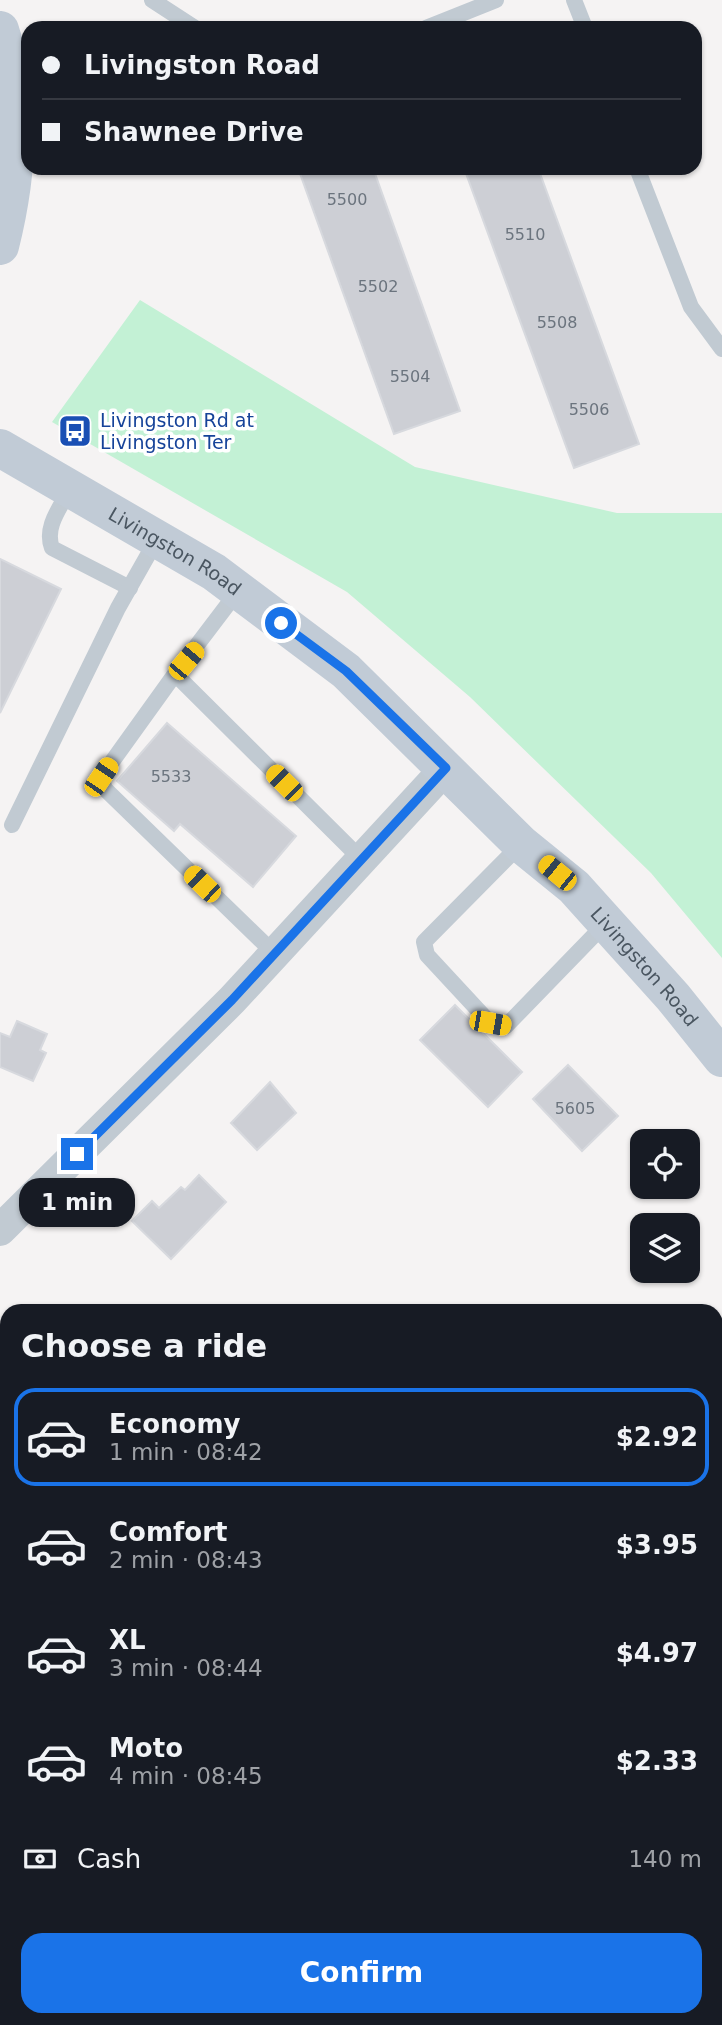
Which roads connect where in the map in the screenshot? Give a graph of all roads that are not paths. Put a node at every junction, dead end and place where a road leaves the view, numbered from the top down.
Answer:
1 (152, 0) edge
2 (496, 0) edge
3 (574, 0) edge
4 (184, 21) edge
5 (444, 21) edge
6 (582, 21) edge
7 (0, 30) edge
8 (640, 175) edge
9 (0, 246) edge
10 (722, 349) edge
11 (0, 448) edge
12 (71, 489) junction
13 (157, 539) junction
14 (130, 588) junction
15 (238, 590) junction
16 (175, 674) junction
17 (446, 768) junction
18 (12, 825) dead end
19 (521, 844) junction
20 (361, 859) junction
21 (605, 924) junction
22 (275, 954) junction
23 (722, 1058) edge
24 (0, 1230) edge

1 - 4 lane
2 - 5 lane
3 - 6 lane
7 - 9 main road
8 - 10 lane
11 - 12 main road, Livingston Road
12 - 13 main road, Livingston Road
12 - 14 lane
13 - 14 lane
13 - 15 main road, Livingston Road
14 - 18 lane
15 - 16 lane
15 - 17 main road, Livingston Road
16 - 20 lane
16 - 22 lane
17 - 19 main road, Livingston Road
17 - 20 street
19 - 21 main road, Livingston Road
19 - 21 lane
20 - 22 street
21 - 23 main road, Livingston Road
22 - 24 street

